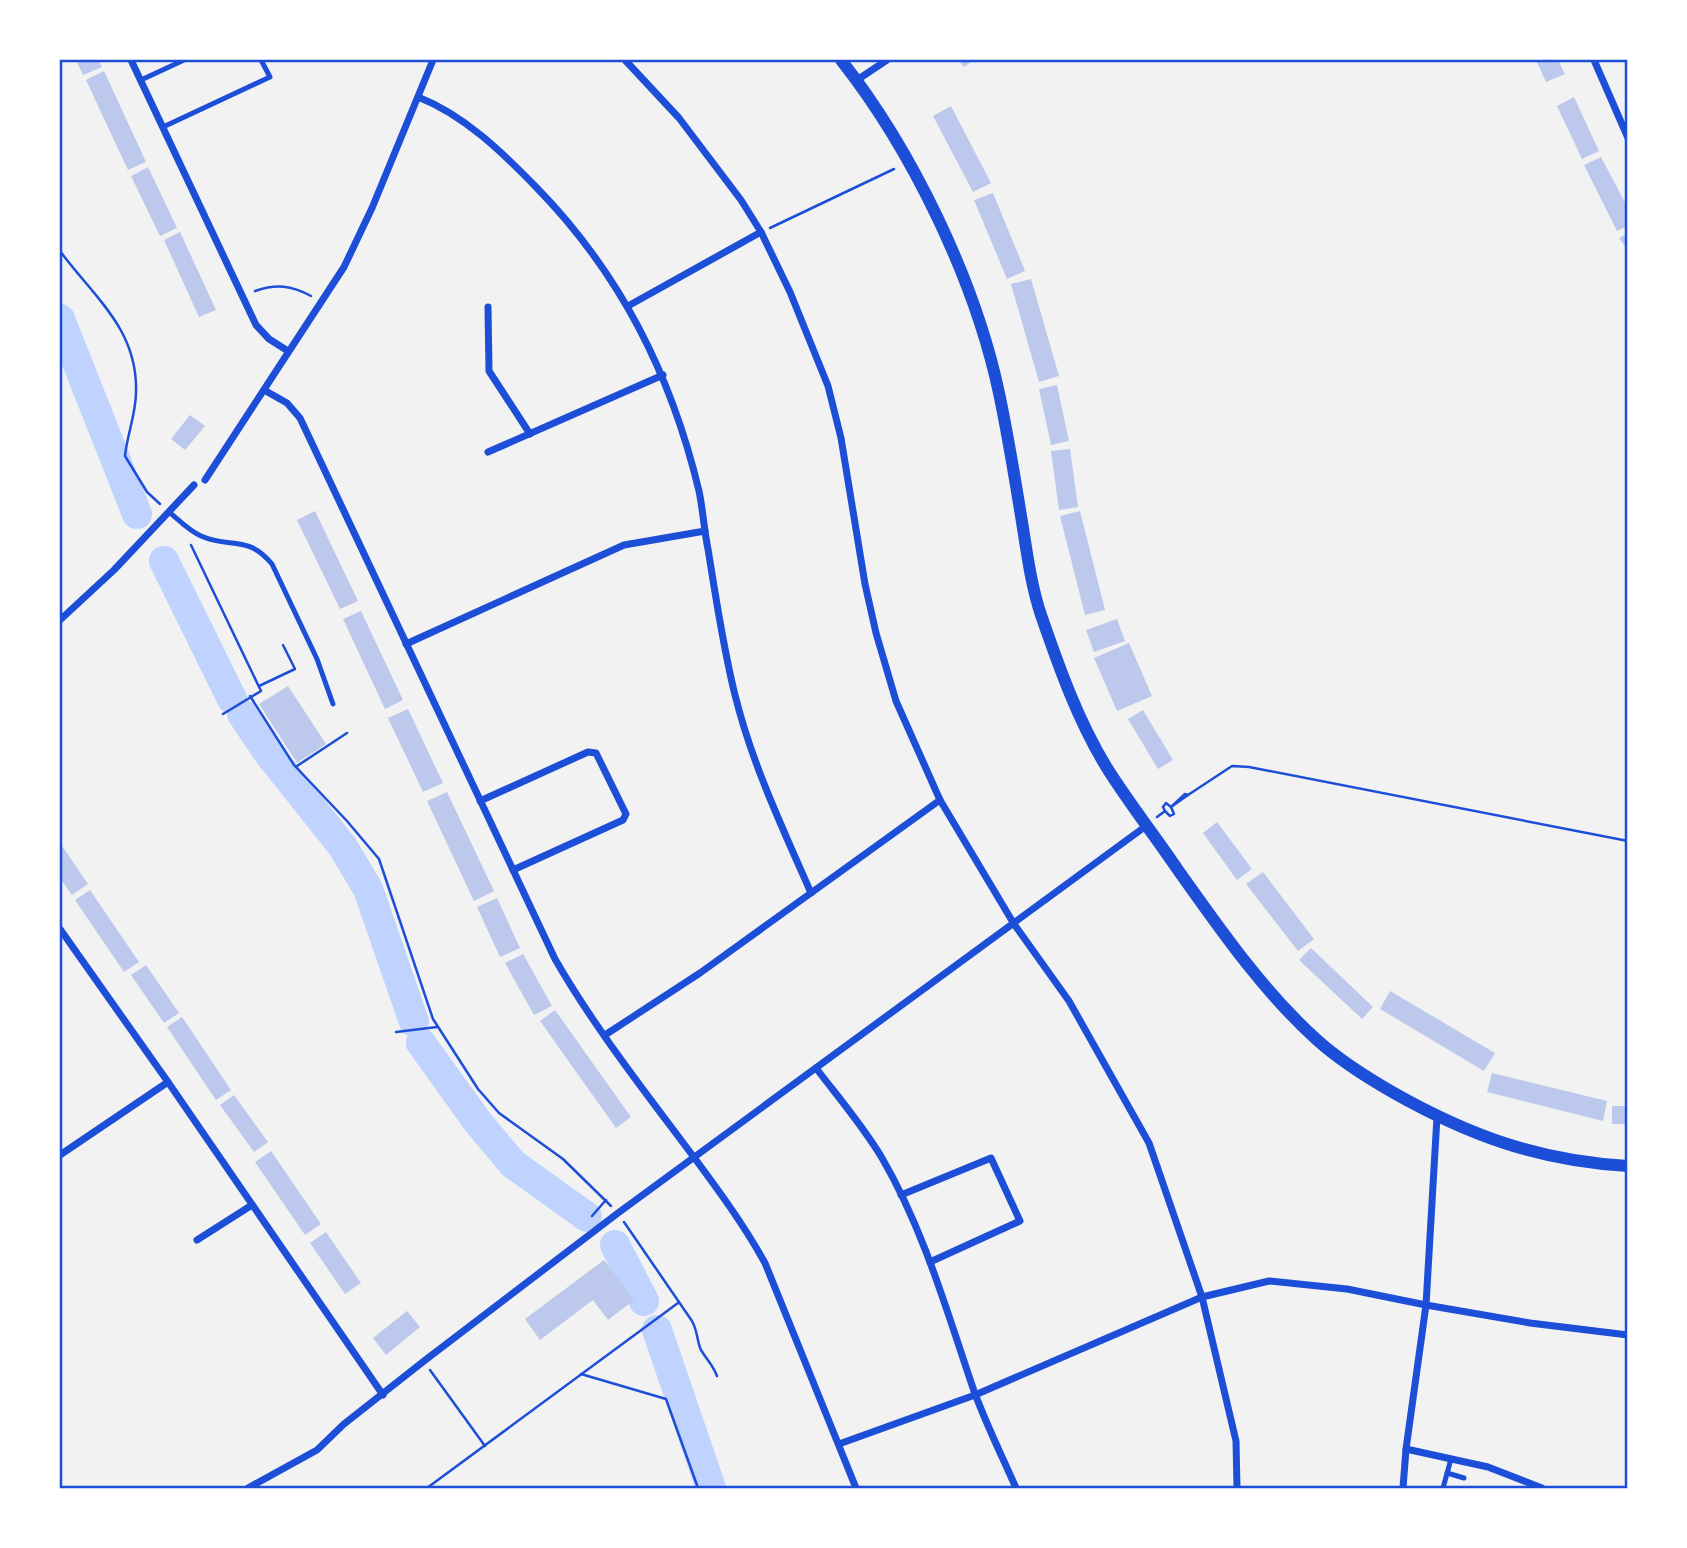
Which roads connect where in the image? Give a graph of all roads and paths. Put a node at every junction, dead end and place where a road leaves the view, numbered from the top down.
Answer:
1 (131, 60) edge
2 (184, 60) edge
3 (261, 60) edge
4 (433, 60) edge
5 (625, 60) edge
6 (841, 60) edge
7 (887, 60) edge
8 (1594, 60) edge
9 (141, 80) junction
10 (857, 80) junction
11 (418, 97) junction
12 (163, 127) junction
13 (1628, 138) edge
14 (909, 162) junction
15 (761, 232) junction
16 (60, 251) edge
17 (242, 296) junction
18 (320, 301) junction
19 (628, 306) junction
20 (488, 307) dead end
21 (288, 351) junction
22 (663, 375) junction
23 (264, 390) junction
24 (530, 434) junction
25 (488, 452) dead end
26 (205, 480) dead end
27 (194, 485) dead end
28 (169, 512) junction
29 (705, 531) junction
30 (184, 539) dead end
31 (212, 571) dead end
32 (205, 575) junction
33 (230, 610) dead end
34 (223, 613) junction
35 (60, 620) edge
36 (406, 643) junction
37 (283, 645) dead end
38 (258, 687) junction
39 (250, 696) junction
40 (333, 704) dead end
41 (225, 712) dead end
42 (347, 733) dead end
43 (296, 767) junction
44 (940, 800) junction
45 (480, 801) junction
46 (1171, 807) junction
47 (1165, 811) junction
48 (1146, 826) junction
49 (1628, 841) edge
50 (513, 870) junction
51 (811, 893) junction
52 (1013, 924) junction
53 (60, 929) edge
54 (437, 1027) junction
55 (396, 1032) dead end
56 (605, 1035) junction
57 (816, 1068) junction
58 (168, 1082) junction
59 (1437, 1117) junction
60 (60, 1155) edge
61 (694, 1157) junction
62 (1628, 1166) edge
63 (901, 1195) junction
64 (253, 1205) junction
65 (618, 1213) junction
66 (197, 1240) dead end
67 (930, 1262) junction
68 (1202, 1297) junction
69 (678, 1303) junction
70 (1426, 1306) junction
71 (1628, 1335) edge
72 (424, 1361) junction
73 (581, 1374) junction
74 (717, 1376) dead end
75 (383, 1395) junction
76 (975, 1395) junction
77 (839, 1444) junction
78 (485, 1446) junction
79 (1406, 1449) junction
80 (1451, 1459) junction
81 (1447, 1473) junction
82 (1464, 1478) dead end
83 (248, 1489) edge
84 (427, 1489) edge
85 (698, 1489) edge
86 (856, 1489) edge
87 (1016, 1489) edge
88 (1237, 1489) edge
89 (1403, 1489) edge
90 (1443, 1489) edge
91 (1542, 1489) edge

1 - 9 street
2 - 9 lane
3 - 12 lane
4 - 11 street
5 - 15 street
6 - 10 street
7 - 10 street
8 - 13 street
9 - 12 street
10 - 14 street
11 - 18 street
11 - 19 street
12 - 17 street
14 - 15 path
14 - 48 street
15 - 19 street
15 - 44 street
16 - 28 path
17 - 18 path
17 - 21 street
18 - 21 street
19 - 22 street
20 - 24 street
21 - 23 street
22 - 24 street
22 - 29 street
23 - 26 street
23 - 36 street
24 - 25 street
27 - 28 street
28 - 35 street
28 - 40 lane
29 - 36 street
29 - 51 street
30 - 32 path
31 - 32 path
32 - 34 path
33 - 34 path
34 - 38 path
36 - 45 street
37 - 38 path
38 - 39 path
39 - 41 path
39 - 43 path
42 - 43 path
43 - 54 path
44 - 51 street
44 - 52 street
45 - 50 street
45 - 50 street
46 - 47 path
46 - 47 path
46 - 49 path
47 - 48 path
48 - 52 street
48 - 59 street
50 - 56 street
51 - 56 street
52 - 57 street
52 - 68 street
53 - 58 street
54 - 55 path
54 - 65 path
56 - 61 street
57 - 61 street
57 - 63 street
58 - 60 street
58 - 64 street
59 - 62 street
59 - 70 street
61 - 65 street
61 - 77 street
63 - 67 street
63 - 67 street
64 - 66 street
64 - 75 street
65 - 69 path
65 - 72 street
67 - 76 street
68 - 70 street
68 - 76 street
68 - 88 street
69 - 73 path
69 - 74 path
70 - 71 street
70 - 79 street
72 - 75 street
72 - 78 path
73 - 78 path
73 - 85 path
75 - 83 street
76 - 77 street
76 - 87 street
77 - 86 street
78 - 84 path
79 - 80 street
79 - 89 street
80 - 81 lane
80 - 91 street
81 - 82 lane
81 - 90 lane

